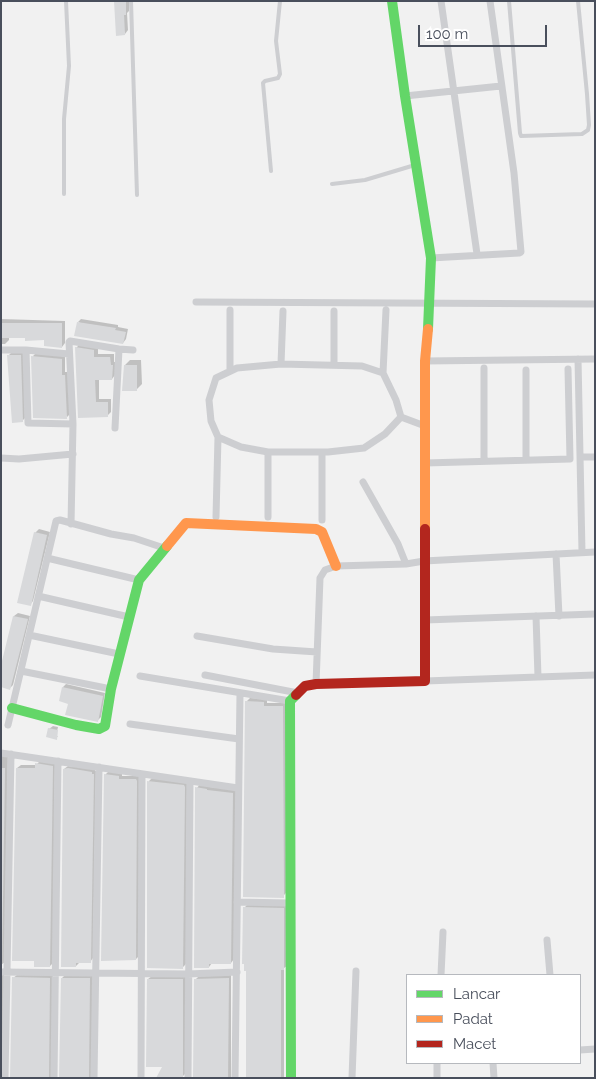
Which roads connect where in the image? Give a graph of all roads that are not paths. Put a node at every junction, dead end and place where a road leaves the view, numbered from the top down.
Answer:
1 (66, 1) edge
2 (131, 1) edge
3 (280, 1) edge
4 (392, 1) edge
5 (441, 1) edge
6 (490, 1) edge
7 (509, 1) edge
8 (578, 1) edge
9 (501, 86) junction
10 (454, 91) junction
11 (405, 96) junction
12 (416, 165) junction
13 (271, 171) dead end
14 (332, 184) dead end
15 (64, 194) dead end
16 (138, 195) dead end
17 (477, 254) junction
18 (431, 258) junction
19 (196, 302) dead end
20 (430, 302) junction
21 (595, 304) edge
22 (230, 310) dead end
23 (386, 310) dead end
24 (283, 311) dead end
25 (334, 311) dead end
26 (119, 349) junction
27 (1, 350) edge
28 (26, 350) junction
29 (133, 350) dead end
30 (69, 354) junction
31 (578, 359) junction
32 (595, 359) edge
33 (425, 361) junction
34 (281, 364) junction
35 (334, 365) junction
36 (484, 368) dead end
37 (526, 370) dead end
38 (568, 370) dead end
39 (230, 371) junction
40 (382, 373) junction
41 (401, 417) junction
42 (73, 424) junction
43 (425, 426) junction
44 (115, 428) dead end
45 (218, 437) junction
46 (268, 452) junction
47 (322, 452) junction
48 (73, 454) junction
49 (580, 457) junction
50 (595, 457) edge
51 (1, 458) edge
52 (526, 460) junction
53 (484, 461) junction
54 (425, 462) junction
55 (363, 482) dead end
56 (216, 517) dead end
57 (268, 517) dead end
58 (322, 520) dead end
59 (71, 524) junction
60 (164, 548) junction
61 (582, 552) junction
62 (595, 552) edge
63 (556, 554) junction
64 (47, 558) junction
65 (424, 561) junction
66 (406, 564) junction
67 (336, 566) junction
68 (139, 580) junction
69 (38, 596) junction
70 (595, 614) edge
71 (536, 616) junction
72 (559, 616) junction
73 (129, 617) junction
74 (425, 620) junction
75 (29, 636) junction
76 (197, 636) dead end
77 (317, 652) junction
78 (120, 654) junction
79 (21, 671) junction
80 (205, 675) dead end
81 (595, 675) edge
82 (140, 676) dead end
83 (538, 677) junction
84 (425, 681) junction
85 (316, 684) junction
86 (111, 689) junction
87 (240, 693) junction
88 (298, 693) junction
89 (290, 701) junction
90 (12, 708) junction
91 (130, 724) dead end
92 (8, 725) dead end
93 (239, 739) junction
94 (1, 753) edge
95 (11, 754) junction
96 (58, 761) junction
97 (99, 767) junction
98 (142, 774) junction
99 (190, 781) junction
100 (238, 788) junction
101 (237, 902) junction
102 (290, 903) junction
103 (443, 932) dead end
104 (547, 940) dead end
105 (356, 971) dead end
106 (4, 972) edge
107 (237, 972) junction
108 (56, 973) junction
109 (95, 973) junction
110 (141, 974) junction
111 (188, 974) junction
112 (441, 974) edge
113 (550, 974) edge
114 (595, 1049) edge
115 (581, 1050) edge
116 (437, 1064) edge
117 (493, 1064) edge
118 (6, 1078) edge
119 (54, 1078) edge
120 (94, 1078) edge
121 (141, 1078) edge
122 (188, 1078) edge
123 (235, 1078) edge
124 (291, 1078) edge
125 (352, 1078) edge
126 (437, 1078) edge
127 (494, 1078) edge

1 - 15 lane
2 - 16 lane
3 - 13 lane
4 - 11 street
5 - 10 street
6 - 9 street
7 - 8 lane
9 - 10 street
9 - 17 street
10 - 11 street
10 - 17 street
11 - 12 street
12 - 14 lane
12 - 18 street
17 - 18 street
18 - 20 street
19 - 20 street
20 - 21 street
20 - 33 street
22 - 39 street
23 - 40 street
24 - 34 street
25 - 35 street
26 - 29 street
26 - 30 street
26 - 44 street
27 - 28 street
28 - 30 street
28 - 42 street
30 - 42 street
31 - 32 street
31 - 33 street
31 - 49 street
33 - 43 street
34 - 35 street
34 - 39 street
35 - 40 street
36 - 53 street
37 - 52 street
38 - 52 street
39 - 45 street
40 - 41 street
41 - 43 street
41 - 47 street
42 - 48 street
43 - 54 street
45 - 46 street
45 - 56 street
46 - 47 street
46 - 57 street
47 - 58 street
48 - 51 street
48 - 59 street
49 - 50 street
49 - 61 street
52 - 53 street
53 - 54 street
54 - 65 street
55 - 66 street
59 - 60 street
59 - 64 street
60 - 67 street
60 - 68 street
61 - 62 street
61 - 63 street
63 - 65 street
63 - 72 street
64 - 68 street
64 - 69 street
65 - 66 street
65 - 74 street
66 - 67 street
67 - 77 street
68 - 73 street
69 - 73 street
69 - 75 street
70 - 72 street
71 - 72 street
71 - 74 street
71 - 83 street
73 - 78 street
74 - 84 street
75 - 78 street
75 - 79 street
76 - 77 street
77 - 85 street
78 - 86 street
79 - 86 street
79 - 90 street
80 - 88 street
81 - 83 street
82 - 87 street
83 - 84 street
84 - 85 street
85 - 88 street
86 - 90 street
87 - 89 street
87 - 93 street
88 - 89 street
89 - 102 street
90 - 92 street
91 - 93 street
93 - 100 street
94 - 95 street
95 - 96 street
95 - 106 street
96 - 97 street
96 - 108 street
97 - 98 street
97 - 109 street
98 - 99 street
98 - 110 street
99 - 100 street
99 - 111 street
100 - 101 street
101 - 102 street
101 - 107 street
102 - 124 street
103 - 112 street
104 - 113 street
105 - 125 street
106 - 108 street
106 - 118 street
107 - 111 street
107 - 123 street
108 - 109 street
108 - 119 street
109 - 110 street
109 - 120 street
110 - 111 street
110 - 121 street
111 - 122 street
114 - 115 street
116 - 126 street
117 - 127 street

